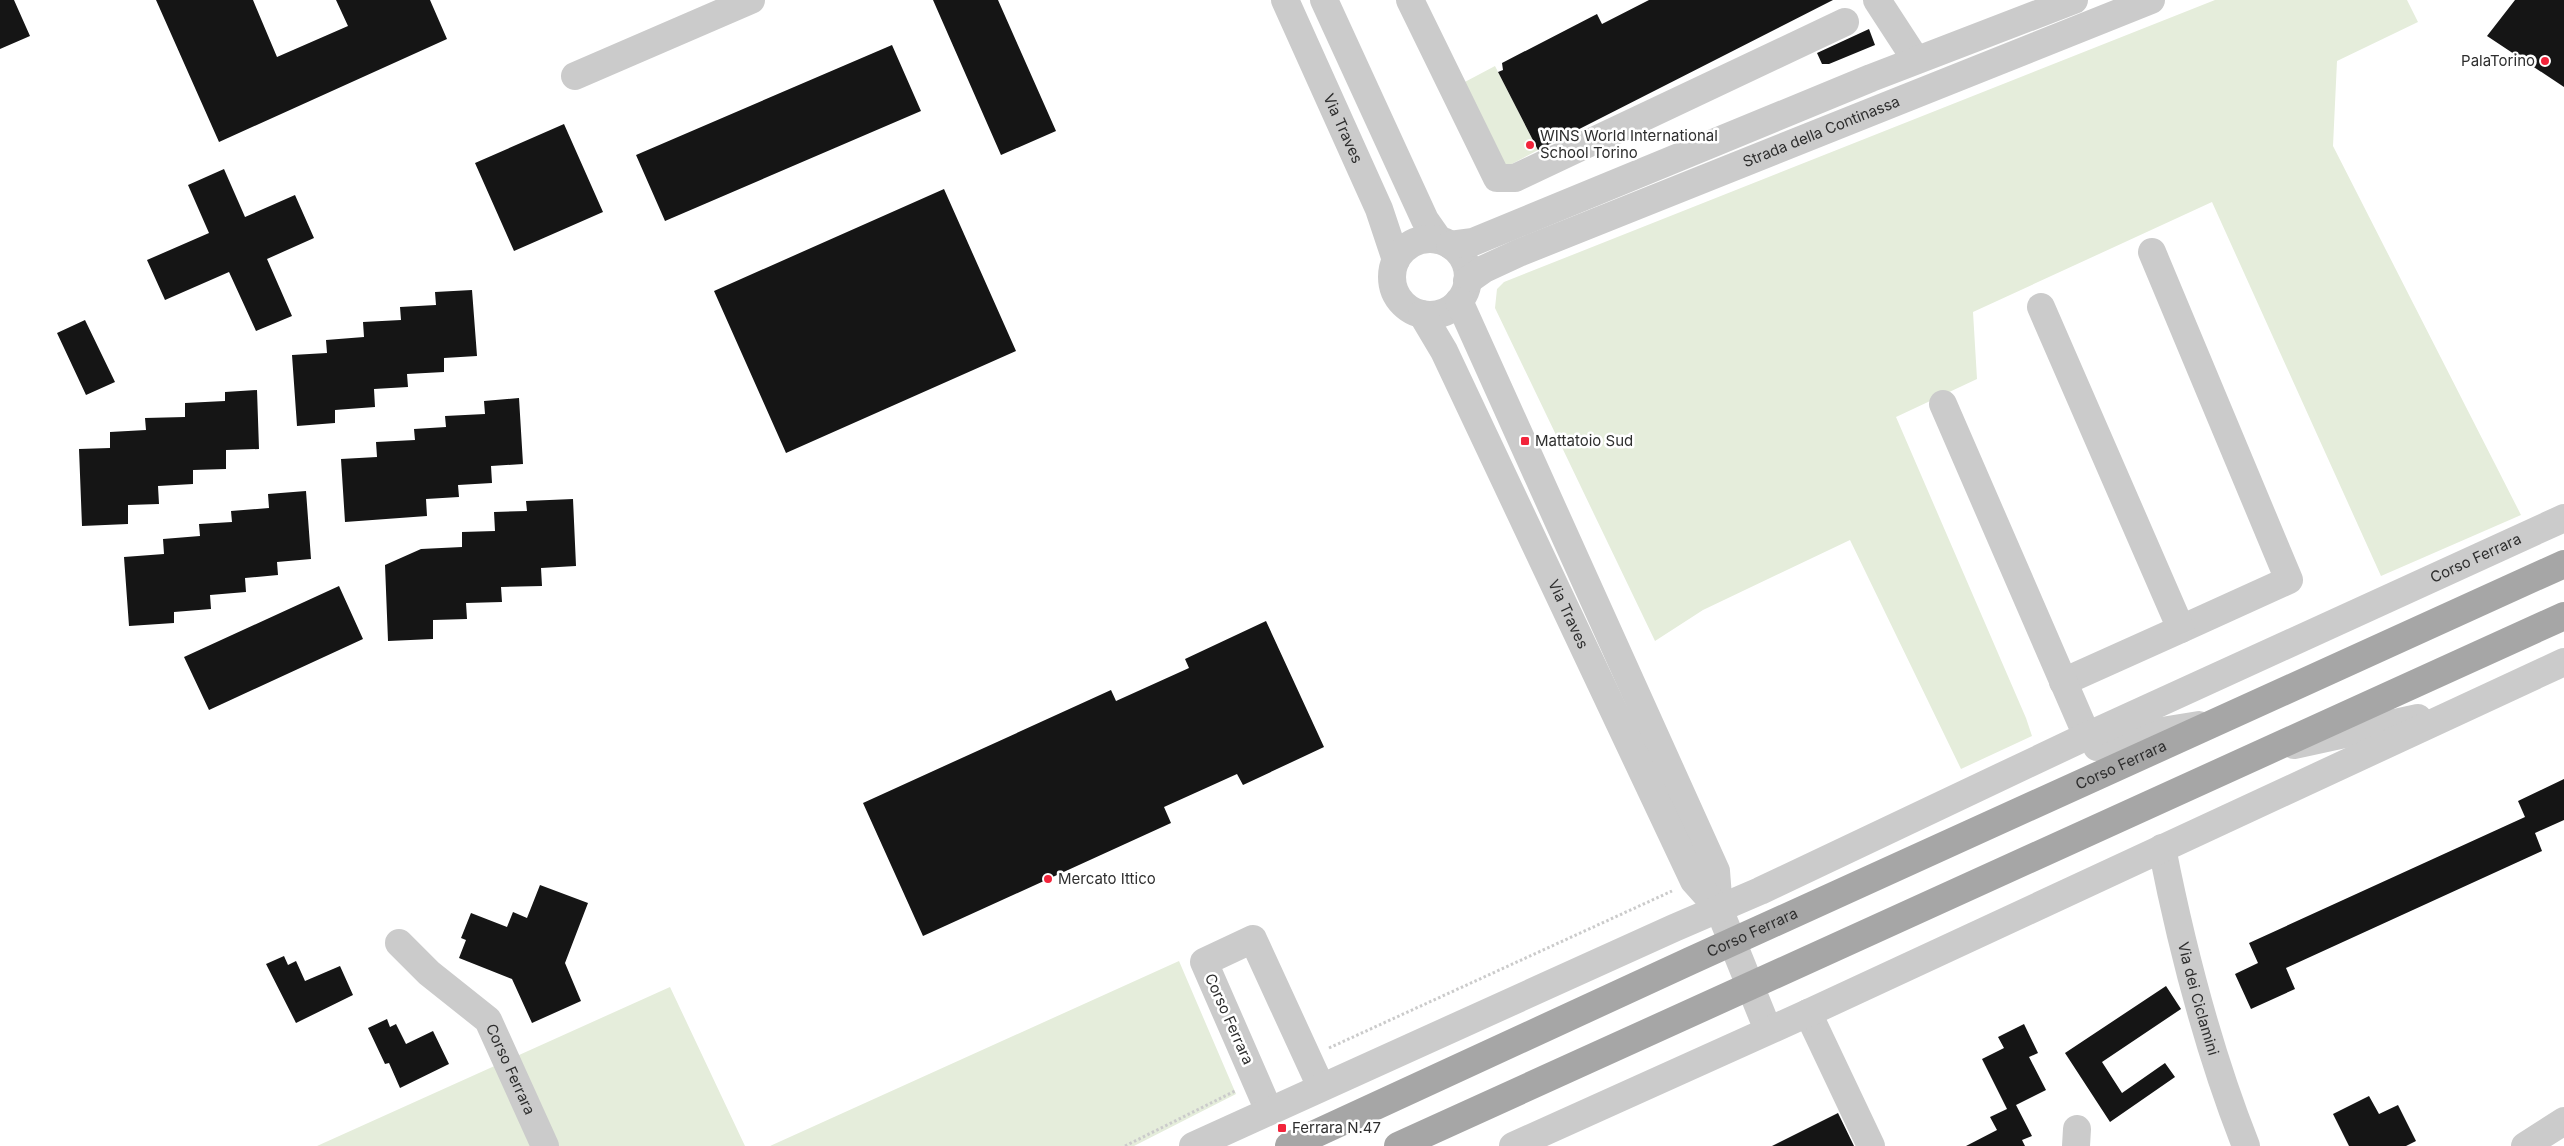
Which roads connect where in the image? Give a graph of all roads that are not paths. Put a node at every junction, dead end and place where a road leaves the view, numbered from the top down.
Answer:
1 (750, 0) edge
2 (1285, 0) edge
3 (1324, 0) edge
4 (1410, 0) edge
5 (1877, 0) edge
6 (2074, 0) edge
7 (2151, 0) edge
8 (2045, 5) edge
9 (1845, 22) dead end
10 (1916, 60) junction
11 (576, 76) dead end
12 (1445, 243) junction
13 (2152, 252) dead end
14 (1396, 260) junction
15 (1464, 291) junction
16 (2041, 307) dead end
17 (1422, 314) junction
18 (1943, 404) dead end
19 (2564, 518) edge
20 (2564, 564) edge
21 (2564, 616) edge
22 (2181, 629) junction
23 (2564, 662) edge
24 (2062, 682) junction
25 (2461, 711) junction
26 (2218, 721) junction
27 (2087, 736) junction
28 (2268, 751) junction
29 (2033, 762) junction
30 (2162, 848) junction
31 (1719, 909) junction
32 (1733, 942) junction
33 (399, 943) dead end
34 (1749, 986) junction
35 (1808, 1013) junction
36 (1768, 1030) junction
37 (1321, 1087) junction
38 (1269, 1111) junction
39 (2564, 1121) edge
40 (1542, 1140) edge
41 (545, 1146) edge
42 (1193, 1146) edge
43 (1289, 1146) edge
44 (1398, 1146) edge
45 (1513, 1146) edge
46 (1871, 1146) edge
47 (2246, 1146) edge
48 (2525, 1146) edge

1 - 11 street
2 - 14 street, Via Traves
3 - 12 street
4 - 9 street
5 - 10 street
6 - 8 street, Strada della Continassa
7 - 15 street, Strada della Continassa
8 - 10 street, Strada della Continassa
10 - 12 street, Strada della Continassa
12 - 14 street
12 - 15 street
13 - 22 street
14 - 17 street
15 - 17 street
15 - 31 street, Via Traves
16 - 22 street
17 - 31 street, Via Traves
18 - 24 street
19 - 27 street, Corso Ferrara
20 - 26 main road, Corso Ferrara
21 - 28 main road
22 - 24 street
23 - 25 street
24 - 27 street
25 - 28 street
25 - 30 street
26 - 29 street, Corso Ferrara
26 - 32 main road, Corso Ferrara
27 - 29 street, Corso Ferrara
28 - 34 main road
29 - 31 street, Corso Ferrara
30 - 35 street
30 - 47 street, Via dei Ciclamini
31 - 32 street, Via Traves
31 - 37 street, Corso Ferrara
32 - 34 street, Via Traves
32 - 43 main road, Corso Ferrara
33 - 41 street, Corso Ferrara
34 - 36 street, Via Traves
34 - 44 main road
35 - 36 street
35 - 46 street
36 - 40 street
37 - 38 street, Corso Ferrara
37 - 38 street, Corso Ferrara
38 - 42 street, Corso Ferrara
39 - 48 street
40 - 45 street

